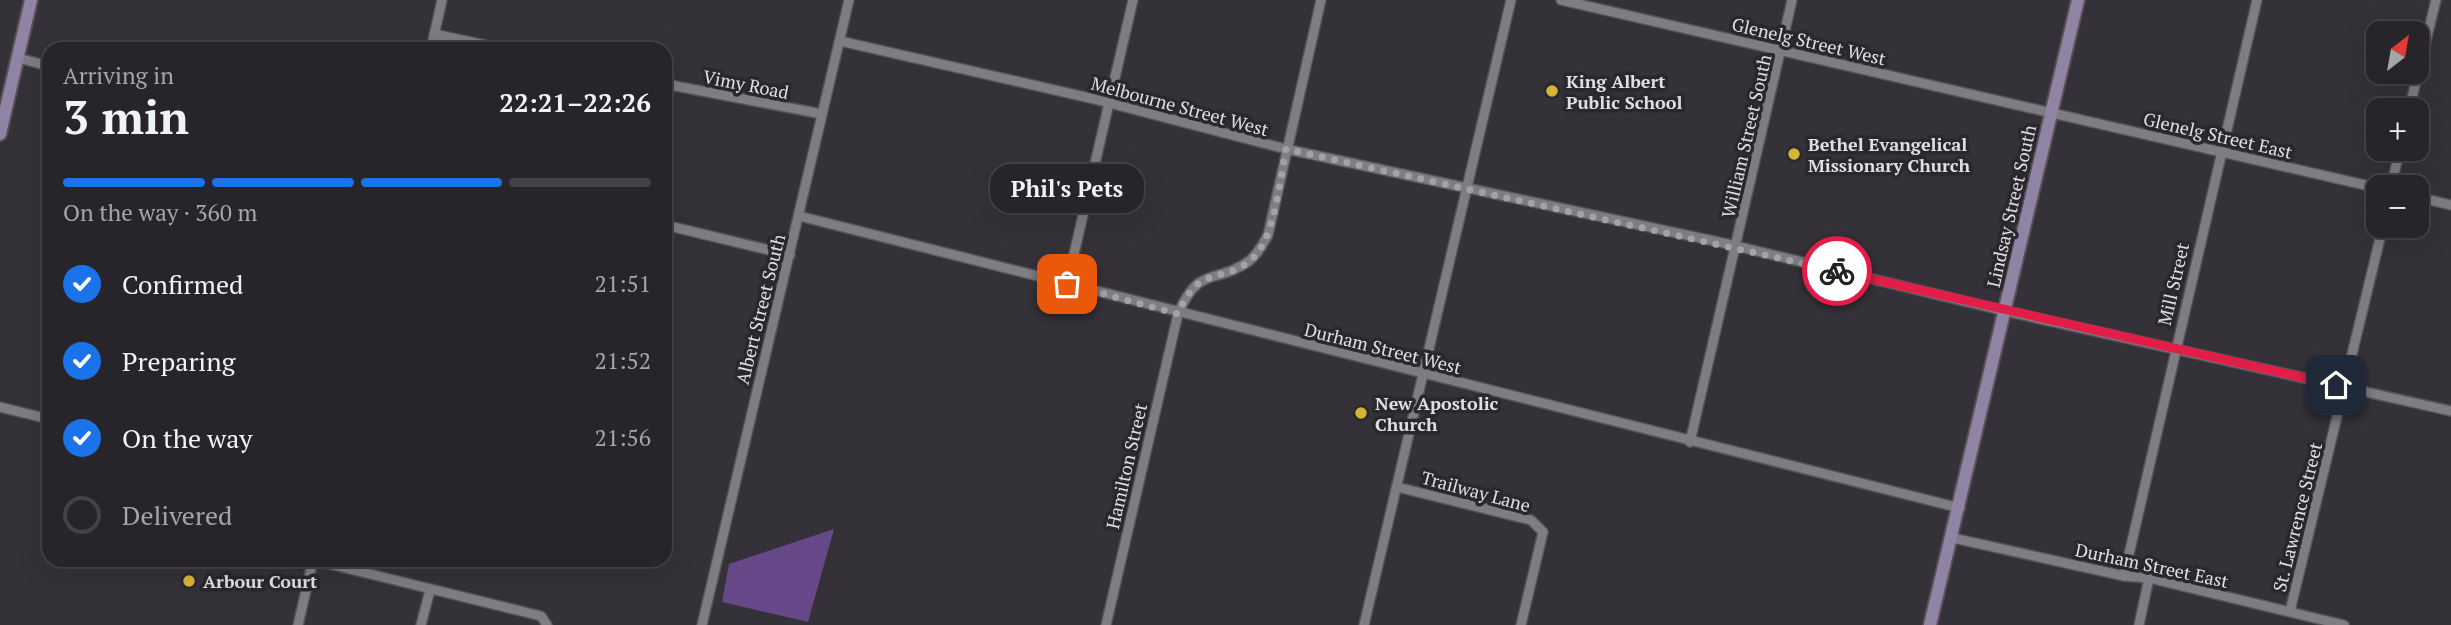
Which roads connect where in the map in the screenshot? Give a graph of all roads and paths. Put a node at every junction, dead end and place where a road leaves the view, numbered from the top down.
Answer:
1 (31, 0) edge
2 (442, 0) edge
3 (849, 0) edge
4 (1133, 0) edge
5 (1321, 0) edge
6 (1511, 0) edge
7 (1561, 0) edge
8 (1792, 0) edge
9 (2078, 0) edge
10 (2257, 0) edge
11 (2436, 0) edge
12 (434, 34) junction
13 (840, 41) junction
14 (432, 42) edge
15 (471, 42) edge
16 (1781, 50) junction
17 (18, 58) junction
18 (42, 64) edge
19 (672, 85) edge
20 (2412, 98) edge
21 (1109, 103) junction
22 (2051, 111) junction
23 (822, 114) junction
24 (0, 134) edge
25 (1286, 149) junction
26 (2220, 151) junction
27 (2366, 185) edge
28 (1466, 187) junction
29 (2429, 200) edge
30 (2451, 205) edge
31 (799, 216) junction
32 (672, 227) edge
33 (2380, 238) edge
34 (1737, 247) junction
35 (790, 255) junction
36 (1067, 284) junction
37 (2005, 311) junction
38 (1178, 314) junction
39 (2175, 348) junction
40 (1423, 373) junction
41 (2344, 387) junction
42 (0, 407) edge
43 (2451, 411) edge
44 (42, 417) edge
45 (1690, 442) junction
46 (1397, 487) junction
47 (1960, 508) junction
48 (1953, 538) junction
49 (311, 567) edge
50 (340, 567) edge
51 (2124, 576) junction
52 (2149, 578) junction
53 (430, 590) junction
54 (2290, 611) junction
55 (298, 625) edge
56 (421, 625) edge
57 (547, 625) edge
58 (702, 625) edge
59 (1106, 625) edge
60 (1364, 625) edge
61 (1521, 625) edge
62 (1930, 625) edge
63 (2139, 625) edge
64 (2344, 625) edge

1 - 17 main road
2 - 12 street
3 - 13 street, Albert Street South
4 - 21 street
5 - 25 street, Hamilton Street
6 - 28 street
7 - 16 street, Glenelg Street West
8 - 16 street, William Street South
9 - 22 main road, Lindsay Street South
10 - 26 street, Mill Street
11 - 20 street
12 - 14 street
12 - 15 street
13 - 21 street, Melbourne Street West
13 - 23 street, Albert Street South
16 - 22 street, Glenelg Street West
16 - 34 street, William Street South
17 - 18 street
17 - 24 main road
19 - 23 street, Vimy Road
21 - 25 street, Melbourne Street West
21 - 36 street
22 - 26 street, Glenelg Street East
22 - 37 main road, Lindsay Street South
23 - 31 street, Albert Street South
25 - 28 street, Melbourne Street West
25 - 38 street, Hamilton Street
26 - 27 street, Glenelg Street East
26 - 39 street, Mill Street
28 - 34 street, Melbourne Street West
28 - 40 street
29 - 30 street
31 - 35 street, Albert Street South
31 - 36 street, Durham Street West
32 - 35 street
33 - 41 street, St. Lawrence Street
34 - 37 street, Melbourne Street West
34 - 45 street, William Street South
35 - 58 street, Albert Street South
36 - 38 street, Durham Street West
37 - 39 street, Melbourne Street West
37 - 47 main road, Lindsay Street South
38 - 40 street, Durham Street West
38 - 59 street, Hamilton Street
39 - 41 street, Melbourne Street West
39 - 51 street, Mill Street
40 - 45 street, Durham Street West
40 - 46 street
41 - 43 street, Melbourne Street West
41 - 54 street, St. Lawrence Street
42 - 44 street
45 - 47 street, Durham Street West
46 - 60 street
46 - 61 street, Trailway Lane
47 - 48 main road, Lindsay Street South
48 - 51 street, Durham Street East
48 - 62 main road, Lindsay Street South
49 - 55 street
50 - 53 street
51 - 52 street, Durham Street East
52 - 54 street, Durham Street East
52 - 63 street
53 - 56 street
53 - 57 street
54 - 64 street, Durham Street East

